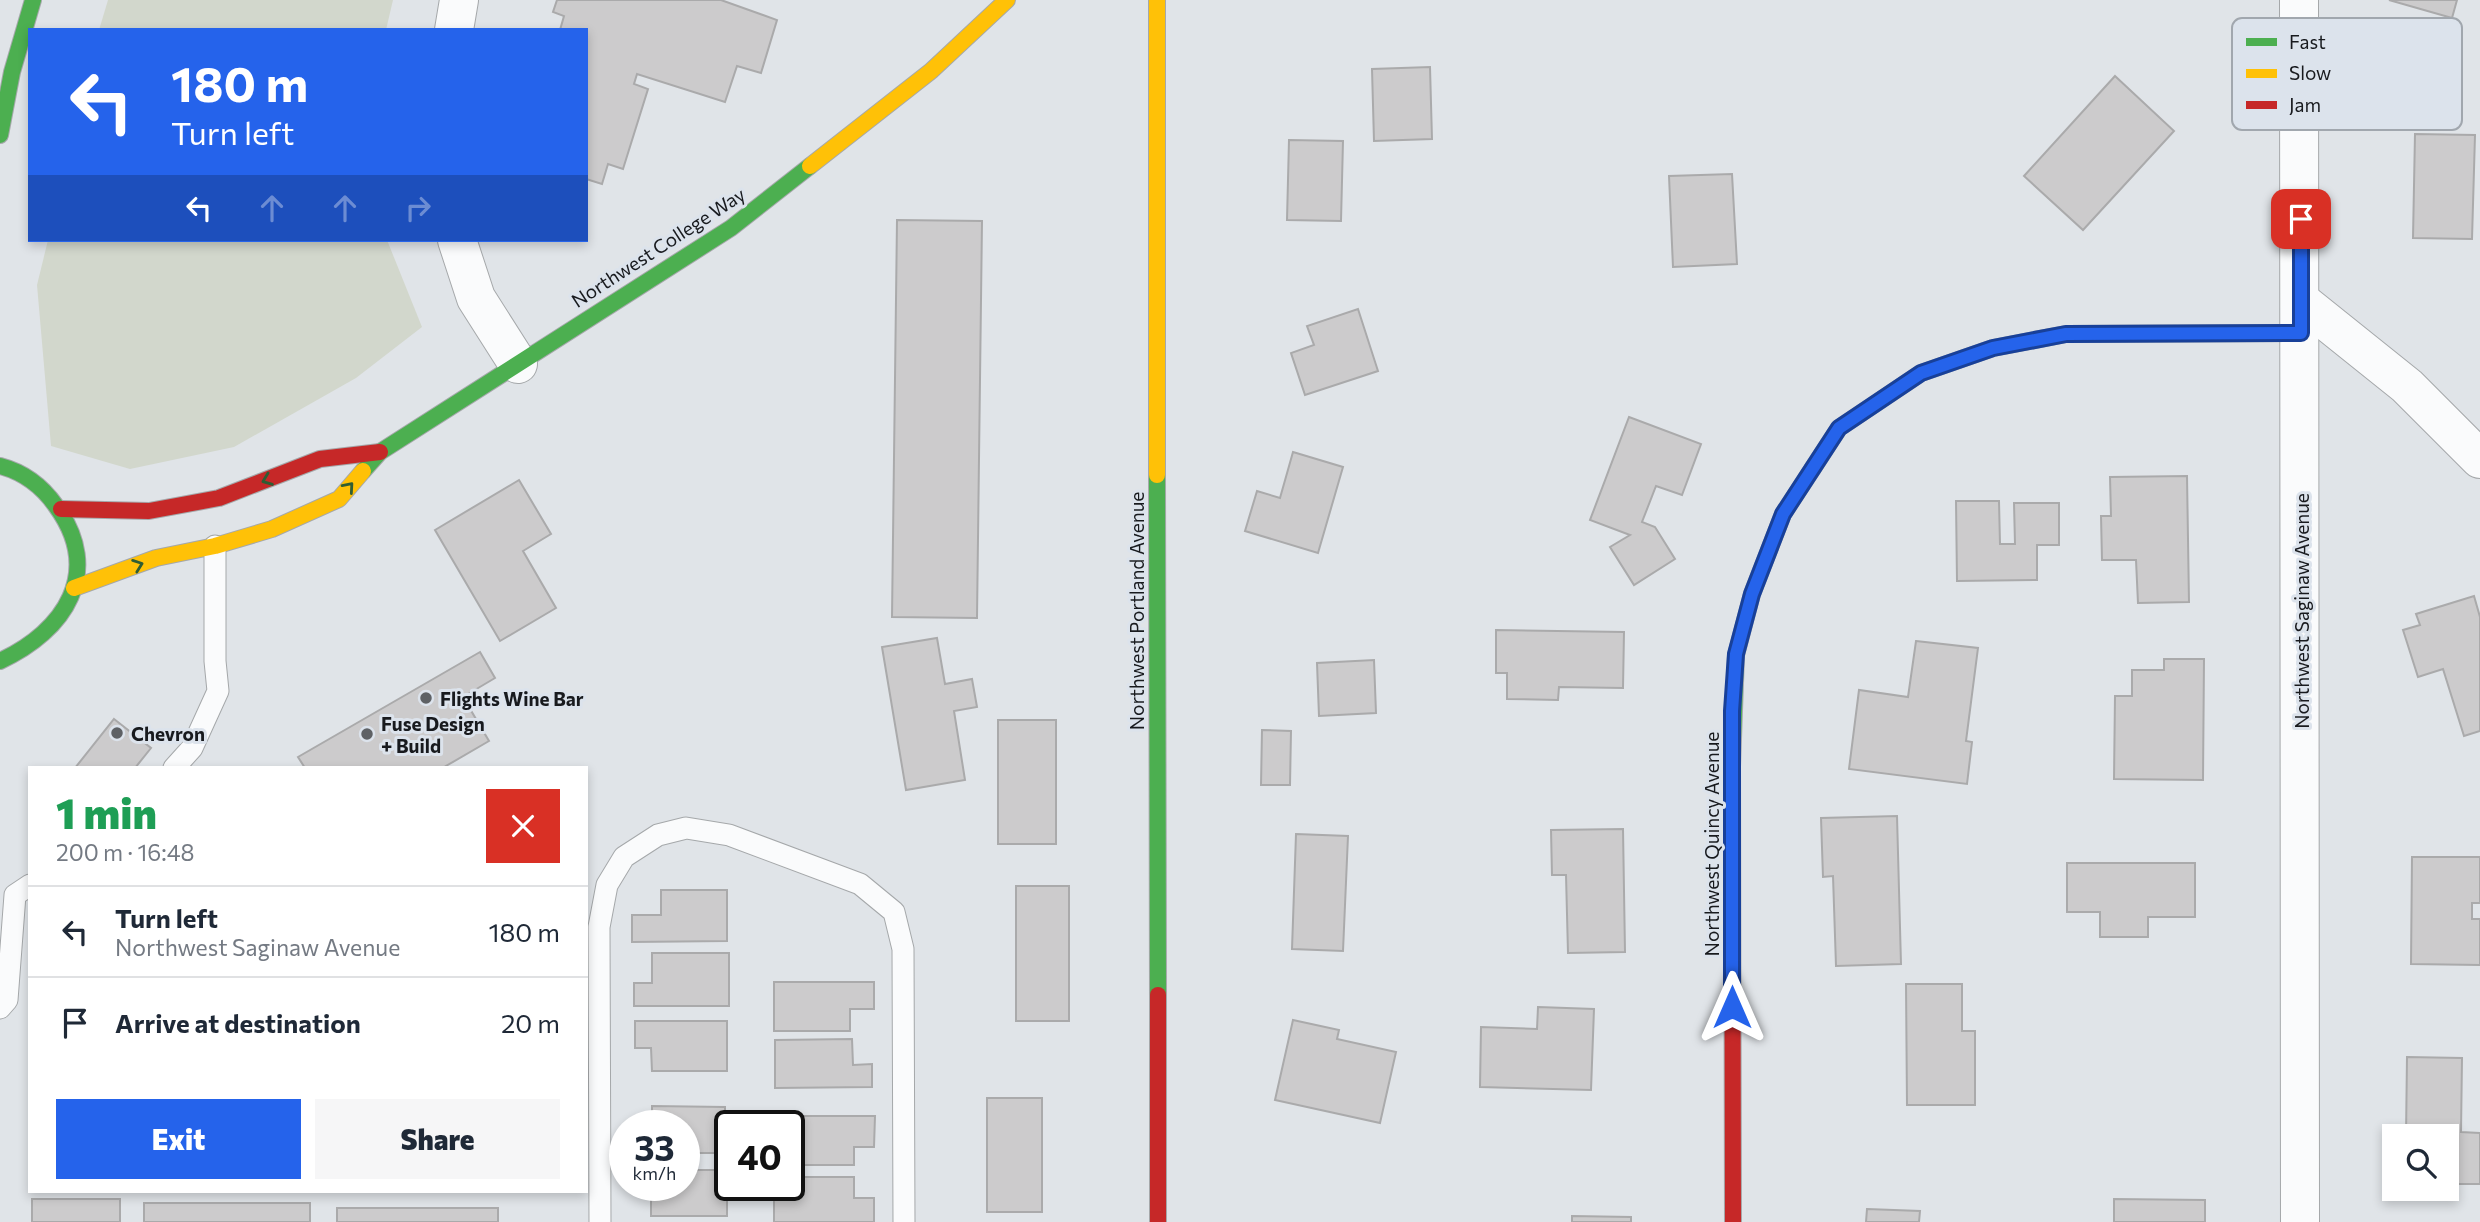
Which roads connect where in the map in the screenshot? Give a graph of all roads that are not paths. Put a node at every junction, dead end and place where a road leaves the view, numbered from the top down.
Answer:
1 (33, 0) edge
2 (459, 0) edge
3 (1007, 0) edge
4 (1157, 0) edge
5 (2299, 0) edge
6 (2299, 18) edge
7 (454, 28) edge
8 (2300, 130) edge
9 (0, 135) edge
10 (458, 242) edge
11 (2301, 317) junction
12 (518, 364) junction
13 (380, 452) junction
14 (2480, 459) edge
15 (4, 463) edge
16 (61, 509) junction
17 (215, 546) junction
18 (74, 589) junction
19 (0, 661) edge
20 (176, 766) edge
21 (28, 886) edge
22 (0, 1008) edge
23 (600, 1222) edge
24 (904, 1222) edge
25 (1158, 1222) edge
26 (1733, 1222) edge
27 (2300, 1222) edge

1 - 9 street
2 - 7 street
3 - 12 street, Northwest College Way
4 - 25 street, Northwest Portland Avenue
5 - 6 street, Northwest Saginaw Avenue
8 - 11 street, Northwest Saginaw Avenue
10 - 12 street
11 - 14 street
11 - 26 street, Northwest Quincy Avenue
11 - 27 street, Northwest Saginaw Avenue
12 - 13 street, Northwest College Way
13 -> 16 street, Northwest College Way
17 -> 13 street, Northwest College Way
15 - 16 street
16 - 18 street
18 -> 17 street, Northwest College Way
17 - 20 lane
18 - 19 street
21 - 22 lane
23 - 24 lane

